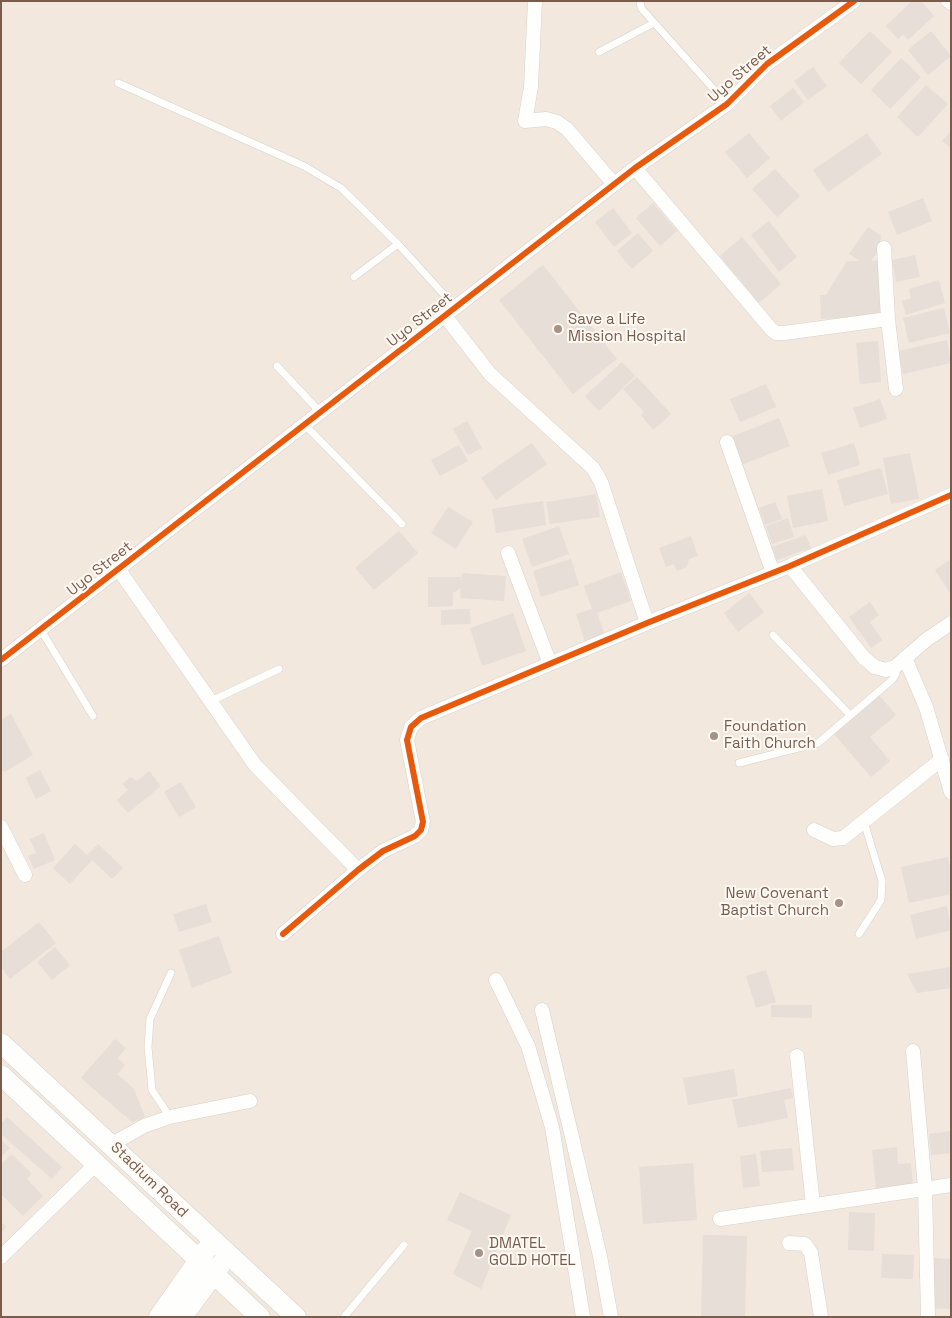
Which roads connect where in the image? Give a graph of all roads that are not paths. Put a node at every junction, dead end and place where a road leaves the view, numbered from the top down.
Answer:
1 (536, 1) edge
2 (640, 1) edge
3 (854, 1) edge
4 (654, 23) junction
5 (599, 52) dead end
6 (118, 83) dead end
7 (727, 104) junction
8 (635, 168) junction
9 (614, 184) junction
10 (398, 244) junction
11 (884, 248) dead end
12 (354, 277) dead end
13 (451, 312) junction
14 (888, 319) junction
15 (277, 366) dead end
16 (896, 389) dead end
17 (321, 413) junction
18 (305, 425) junction
19 (728, 442) dead end
20 (951, 495) edge
21 (402, 524) dead end
22 (508, 553) dead end
23 (790, 566) junction
24 (119, 570) junction
25 (773, 573) junction
26 (647, 623) junction
27 (951, 623) edge
28 (41, 630) junction
29 (773, 635) dead end
30 (1, 660) edge
31 (900, 662) junction
32 (550, 664) junction
33 (278, 669) dead end
34 (211, 701) junction
35 (94, 716) dead end
36 (850, 716) junction
37 (942, 759) junction
38 (739, 763) dead end
39 (951, 792) edge
40 (864, 822) junction
41 (1, 827) edge
42 (814, 830) dead end
43 (358, 870) junction
44 (25, 875) dead end
45 (283, 934) dead end
46 (859, 934) dead end
47 (171, 973) dead end
48 (496, 980) dead end
49 (542, 1010) dead end
50 (1, 1043) edge
51 (912, 1051) dead end
52 (796, 1056) dead end
53 (1, 1075) edge
54 (250, 1101) dead end
55 (170, 1117) junction
56 (112, 1144) junction
57 (97, 1164) junction
58 (951, 1185) edge
59 (925, 1188) junction
60 (813, 1205) junction
61 (720, 1219) dead end
62 (214, 1241) junction
63 (789, 1243) dead end
64 (404, 1245) dead end
65 (229, 1255) junction
66 (1, 1256) edge
67 (198, 1259) junction
68 (213, 1273) junction
69 (160, 1317) edge
70 (182, 1317) edge
71 (260, 1317) edge
72 (296, 1317) edge
73 (344, 1317) edge
74 (583, 1317) edge
75 (611, 1317) edge
76 (821, 1317) edge
77 (928, 1317) edge

1 - 9 street
2 - 4 lane
3 - 7 street, Uyo Street
4 - 5 lane
4 - 7 lane
6 - 10 lane
7 - 8 street, Uyo Street
8 - 9 street, Uyo Street
8 - 14 street
9 - 13 street, Uyo Street
10 - 12 lane
10 - 13 lane
11 - 14 street
13 - 17 street, Uyo Street
13 - 26 street
14 - 16 street
15 - 17 lane
17 - 18 street, Uyo Street
18 - 21 lane
18 - 24 street, Uyo Street
19 - 25 street
20 - 23 street
22 - 32 street
23 - 25 street
23 - 31 street
24 - 28 street, Uyo Street
24 - 34 street
25 - 26 street
26 - 32 street
27 - 31 street
28 - 30 street, Uyo Street
28 - 35 lane
29 - 36 lane
31 - 36 lane
31 - 37 street
32 - 43 street
33 - 34 lane
34 - 43 street
36 - 38 lane
37 - 39 street
37 - 40 street
40 - 42 street
40 - 46 lane
41 - 44 street
43 - 45 street
47 - 55 lane
48 - 74 street
49 - 75 street
50 - 56 main road, Stadium Road
51 - 59 street
52 - 60 street
53 - 57 main road, Stadium Road
54 - 55 street
55 - 56 street
56 - 62 main road, Stadium Road
57 - 66 street
57 - 67 main road, Stadium Road
58 - 59 street
59 - 60 street
59 - 77 street
60 - 61 street
62 - 65 main road, Stadium Road
62 - 67 main road
63 - 76 street
64 - 73 lane
65 - 68 main road
65 - 72 main road, Stadium Road
67 - 68 main road, Stadium Road
67 - 69 main road
68 - 70 main road
68 - 71 main road, Stadium Road

